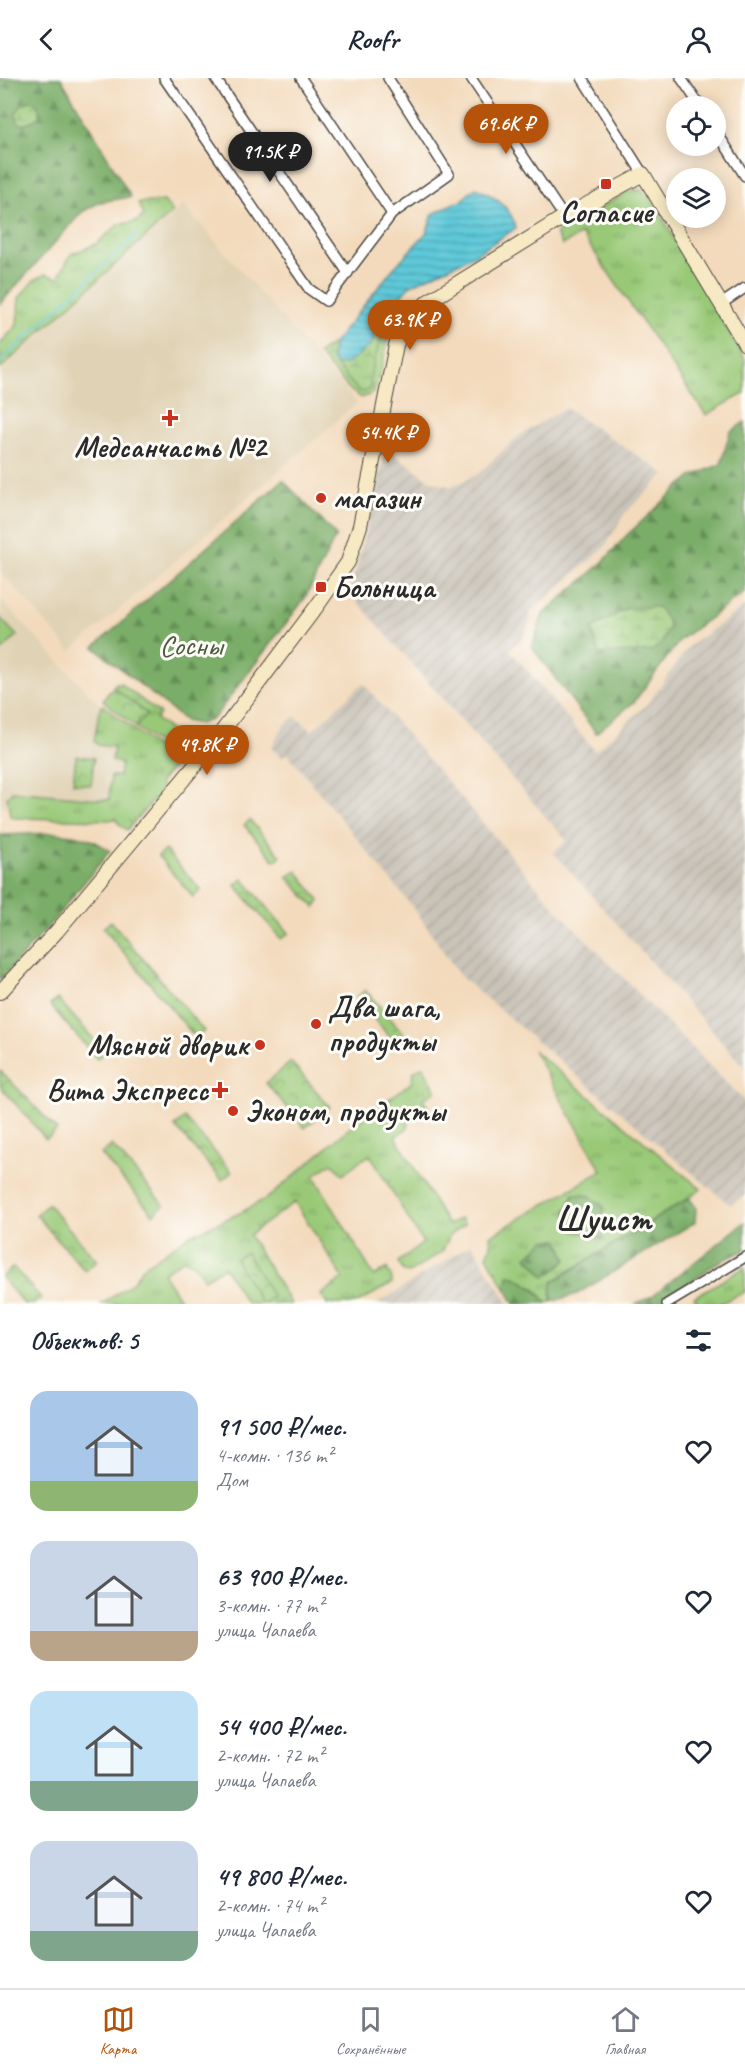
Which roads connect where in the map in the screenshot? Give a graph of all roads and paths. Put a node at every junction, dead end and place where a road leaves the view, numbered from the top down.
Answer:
1 (164, 78) edge
2 (215, 78) edge
3 (301, 78) edge
4 (388, 78) edge
5 (471, 78) edge
6 (582, 78) edge
7 (681, 78) edge
8 (693, 96) edge
9 (726, 147) edge
10 (644, 174) junction
11 (745, 176) edge
12 (392, 214) junction
13 (564, 217) junction
14 (348, 273) junction
15 (745, 288) edge
16 (721, 304) junction
17 (745, 344) edge
18 (0, 992) edge
19 (745, 1257) edge
20 (667, 1304) edge

1 - 14 street
2 - 14 street
3 - 12 street
4 - 12 street
5 - 13 street
6 - 10 street
7 - 8 street
9 - 11 street
10 - 13 street
10 - 16 street
12 - 14 street
13 - 18 street
15 - 16 street
16 - 17 street
19 - 20 street

